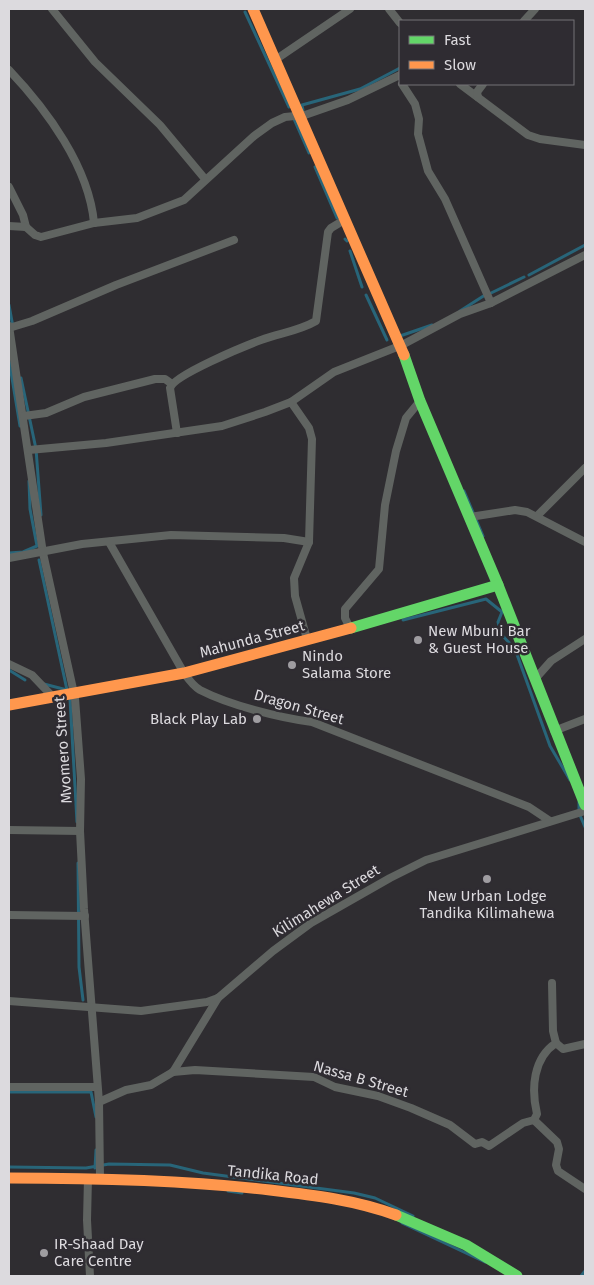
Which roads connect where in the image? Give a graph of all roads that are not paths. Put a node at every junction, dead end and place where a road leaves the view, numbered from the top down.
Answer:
1 (52, 9) edge
2 (253, 9) edge
3 (350, 9) edge
4 (389, 9) edge
5 (535, 9) edge
6 (525, 20) edge
7 (399, 22) edge
8 (275, 60) junction
9 (9, 70) edge
10 (399, 80) edge
11 (403, 85) edge
12 (461, 85) edge
13 (482, 85) edge
14 (478, 98) junction
15 (300, 114) junction
16 (585, 145) edge
17 (205, 179) junction
18 (9, 187) edge
19 (346, 219) junction
20 (94, 223) junction
21 (9, 226) edge
22 (26, 227) junction
23 (234, 240) dead end
24 (585, 255) edge
25 (491, 303) junction
26 (9, 327) edge
27 (401, 345) junction
28 (172, 384) junction
29 (291, 402) junction
30 (420, 402) junction
31 (24, 416) junction
32 (177, 433) junction
33 (29, 450) junction
34 (585, 468) edge
35 (537, 516) junction
36 (470, 517) junction
37 (109, 542) junction
38 (309, 542) junction
39 (585, 542) edge
40 (44, 553) junction
41 (9, 558) edge
42 (498, 585) junction
43 (350, 628) junction
44 (307, 639) junction
45 (585, 639) edge
46 (9, 664) edge
47 (184, 674) junction
48 (535, 679) junction
49 (74, 693) junction
50 (52, 696) junction
51 (9, 705) edge
52 (585, 719) edge
53 (554, 732) junction
54 (585, 805) edge
55 (585, 811) edge
56 (550, 821) junction
57 (9, 830) edge
58 (80, 831) junction
59 (9, 915) edge
60 (85, 916) junction
61 (552, 983) dead end
62 (218, 998) junction
63 (9, 1001) edge
64 (90, 1007) junction
65 (556, 1043) junction
66 (585, 1044) edge
67 (173, 1072) junction
68 (9, 1087) edge
69 (97, 1087) junction
70 (99, 1102) junction
71 (534, 1120) junction
72 (9, 1178) edge
73 (94, 1178) junction
74 (585, 1189) edge
75 (90, 1276) edge
76 (517, 1276) edge

1 - 17 street
2 - 8 street
3 - 8 street
4 - 7 street
5 - 6 street
8 - 15 street
9 - 20 street
10 - 15 street
11 - 25 street
12 - 14 street
13 - 14 street
14 - 16 street
15 - 17 street
15 - 19 street
17 - 20 street
18 - 22 street
19 - 27 street
19 - 28 street
20 - 22 street
21 - 22 street
23 - 26 street
24 - 25 street
25 - 27 street
26 - 31 street, Mvomero Street
27 - 29 street
27 - 30 street
28 - 31 street
28 - 32 street
29 - 32 street
29 - 38 street
30 - 36 street
30 - 43 street
31 - 33 street, Mvomero Street
32 - 33 street
33 - 40 street, Mvomero Street
34 - 35 street
35 - 36 street
35 - 39 street
36 - 42 street
37 - 38 street
37 - 40 street
37 - 47 street, Dragon Street
38 - 44 street
40 - 41 street
40 - 49 street, Mvomero Street
42 - 43 street, Mahunda Street
42 - 48 street
43 - 44 street, Mahunda Street
44 - 47 street, Mahunda Street
45 - 48 street
46 - 50 street
47 - 49 street, Mahunda Street
47 - 56 street, Dragon Street
48 - 53 street
49 - 50 street, Mahunda Street
49 - 58 street, Mvomero Street
50 - 51 street, Mahunda Street
52 - 53 street
53 - 54 street
55 - 56 street, Kilimahewa Street
56 - 62 street, Kilimahewa Street
57 - 58 street
58 - 60 street, Mvomero Street
59 - 60 street
60 - 64 street, Mvomero Street
61 - 65 street
62 - 64 street, Kilimahewa Street
62 - 67 street
63 - 64 street, Kilimahewa Street
64 - 69 street, Mvomero Street
65 - 66 street
65 - 71 street
67 - 70 street
67 - 71 street, Nassa B Street
68 - 69 street
69 - 70 street, Mvomero Street
70 - 73 street, Mvomero Street
71 - 74 street
72 - 73 street, Tandika Road
73 - 75 street, Mvomero Street
73 - 76 street, Tandika Road

